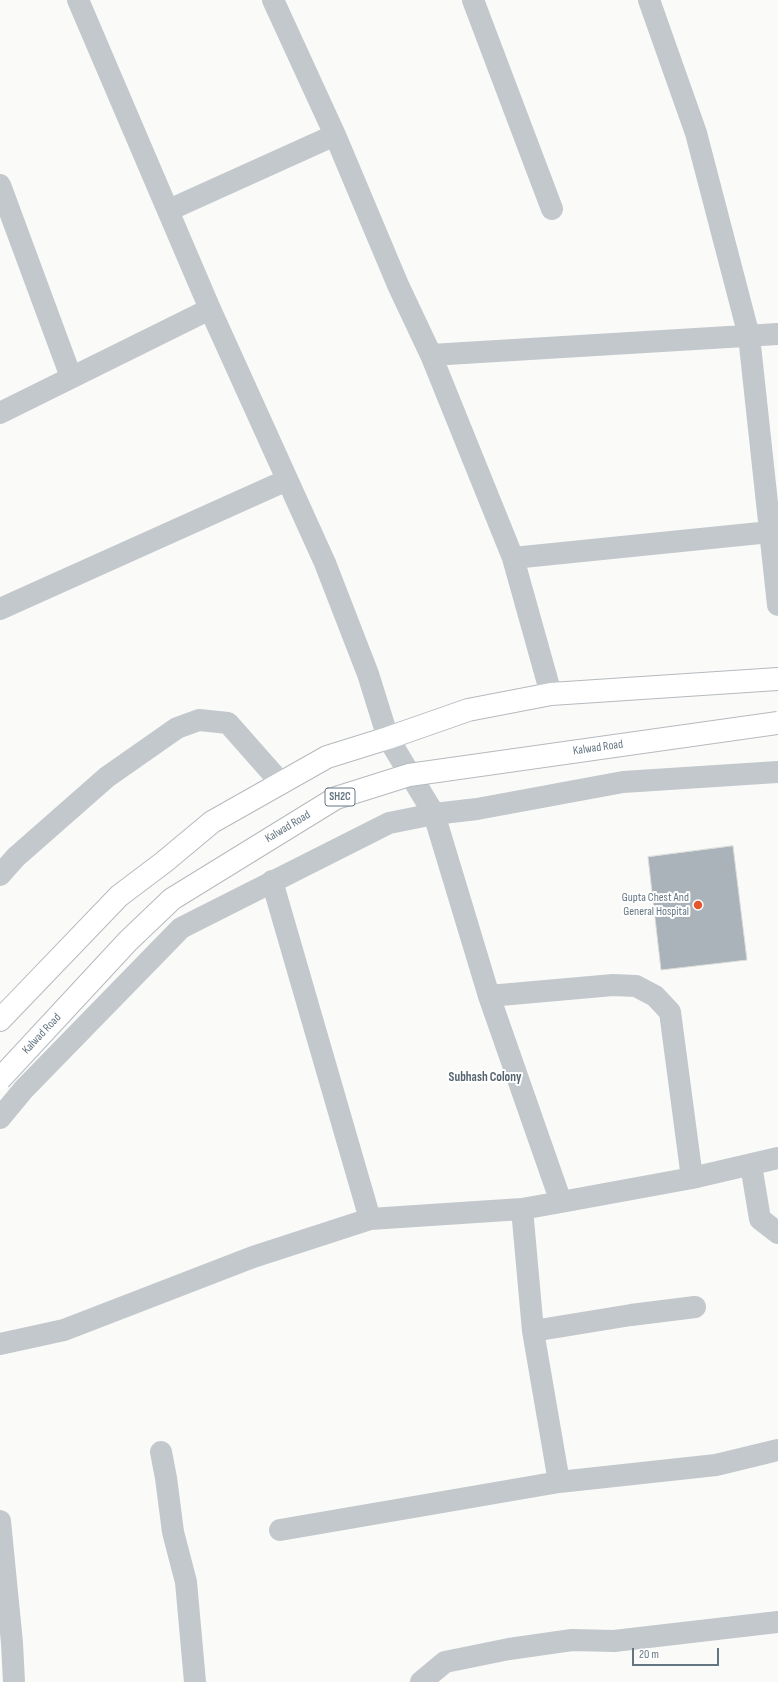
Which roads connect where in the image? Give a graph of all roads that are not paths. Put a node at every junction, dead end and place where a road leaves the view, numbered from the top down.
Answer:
1 (78, 0) edge
2 (273, 0) edge
3 (473, 0) edge
4 (649, 0) edge
5 (335, 135) junction
6 (0, 185) edge
7 (169, 210) junction
8 (552, 210) dead end
9 (210, 309) junction
10 (778, 334) edge
11 (749, 336) junction
12 (431, 355) junction
13 (71, 378) junction
14 (0, 413) edge
15 (287, 480) junction
16 (774, 530) edge
17 (513, 558) junction
18 (778, 605) edge
19 (0, 609) edge
20 (778, 679) edge
21 (551, 694) junction
22 (778, 723) edge
23 (388, 738) junction
24 (778, 772) edge
25 (281, 783) junction
26 (434, 814) junction
27 (0, 875) edge
28 (272, 881) junction
29 (490, 996) junction
30 (0, 1020) edge
31 (0, 1079) edge
32 (0, 1118) edge
33 (778, 1158) edge
34 (751, 1165) junction
35 (692, 1178) junction
36 (561, 1202) junction
37 (522, 1209) junction
38 (370, 1219) junction
39 (778, 1233) edge
40 (695, 1307) dead end
41 (533, 1331) junction
42 (0, 1344) edge
43 (778, 1450) edge
44 (161, 1452) dead end
45 (559, 1482) junction
46 (0, 1521) edge
47 (280, 1530) dead end
48 (778, 1622) edge
49 (14, 1682) edge
50 (195, 1682) edge
51 (421, 1682) edge

1 - 7 street
2 - 5 street
3 - 8 street
4 - 11 street
5 - 7 street
5 - 12 street
6 - 13 street
7 - 9 street
9 - 13 street
9 - 15 street
10 - 11 street
11 - 12 street
11 - 16 street
12 - 17 street
13 - 14 street
15 - 19 street
15 - 23 street
16 - 17 street
16 - 18 street
17 - 21 street
20 - 21 main road
21 - 23 main road
22 - 31 main road, Kalwad Road / SH2C, bridge
23 - 25 main road
23 - 26 street
24 - 26 street
25 - 27 street
25 - 30 main road
26 - 28 street
26 - 29 street
28 - 32 street
28 - 38 street
29 - 35 street
29 - 36 street
33 - 34 street
34 - 35 street
34 - 39 street
35 - 36 street
36 - 37 street
37 - 38 street
37 - 41 street
38 - 42 street
40 - 41 street
41 - 45 street
43 - 45 street
44 - 50 street
45 - 47 street
46 - 49 street
48 - 51 street

